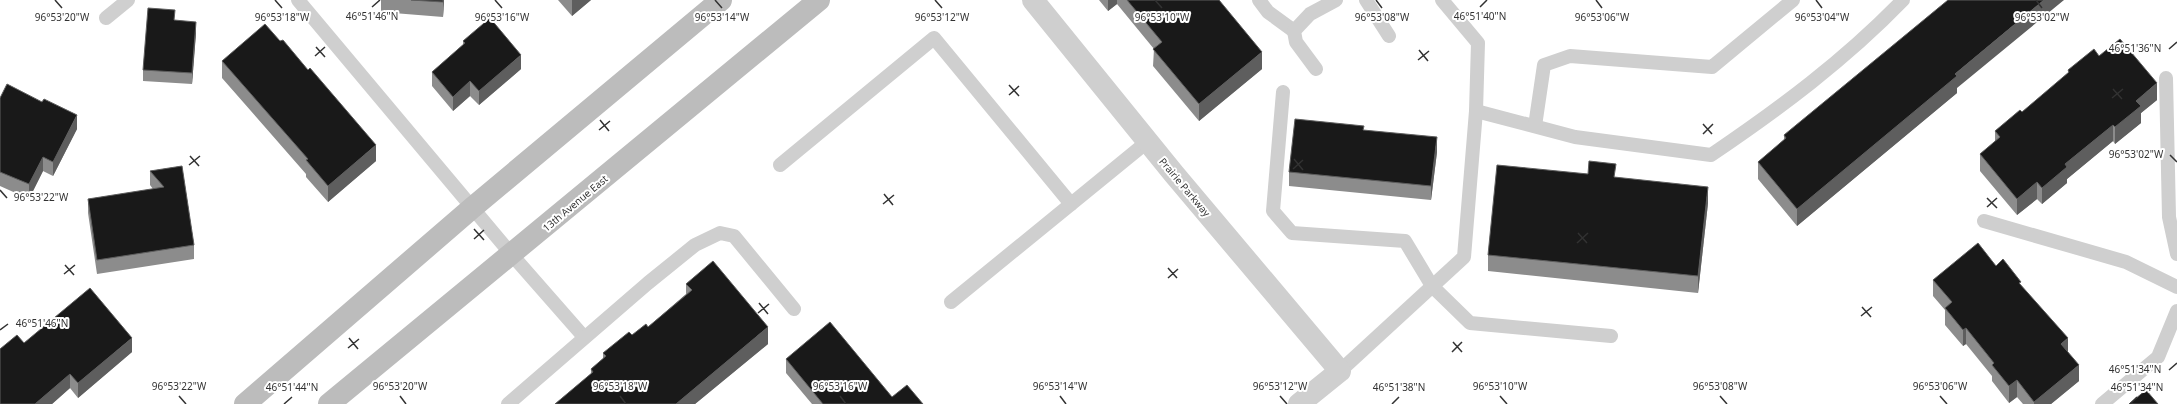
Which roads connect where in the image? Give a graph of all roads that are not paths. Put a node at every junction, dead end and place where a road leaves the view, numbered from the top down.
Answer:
1 (128, 0) edge
2 (298, 0) edge
3 (721, 0) edge
4 (819, 0) edge
5 (1033, 0) edge
6 (1259, 0) edge
7 (1336, 0) edge
8 (1366, 0) edge
9 (1442, 0) edge
10 (1793, 0) edge
11 (1903, 0) edge
12 (106, 18) dead end
13 (1294, 31) junction
14 (1389, 36) dead end
15 (1316, 69) dead end
16 (2166, 78) dead end
17 (1282, 92) dead end
18 (1476, 111) junction
19 (1535, 126) junction
20 (1147, 142) junction
21 (780, 164) dead end
22 (1071, 204) junction
23 (472, 208) junction
24 (1984, 221) dead end
25 (2177, 254) edge
26 (512, 255) junction
27 (1432, 286) junction
28 (2177, 288) edge
29 (951, 302) dead end
30 (794, 309) dead end
31 (2177, 311) edge
32 (1611, 336) dead end
33 (584, 338) junction
34 (1340, 371) junction
35 (245, 404) edge
36 (329, 404) edge
37 (508, 404) edge
38 (1299, 404) edge
39 (2102, 404) edge

1 - 12 lane
2 - 23 lane
3 - 23 main road
4 - 26 main road, 13th Avenue East
5 - 20 street, Prairie Parkway
6 - 13 lane
7 - 13 lane
8 - 14 lane
9 - 18 lane
10 - 19 lane
11 - 19 lane
13 - 15 lane
16 - 25 lane
17 - 27 lane
18 - 19 lane
18 - 27 lane
20 - 22 lane
20 - 34 street, Prairie Parkway
21 - 22 lane
22 - 29 lane
23 - 26 lane
23 - 35 main road
24 - 28 lane
26 - 33 lane
26 - 36 main road, 13th Avenue East
27 - 32 lane
27 - 34 lane
30 - 33 lane
31 - 39 lane
33 - 37 lane
34 - 38 street

